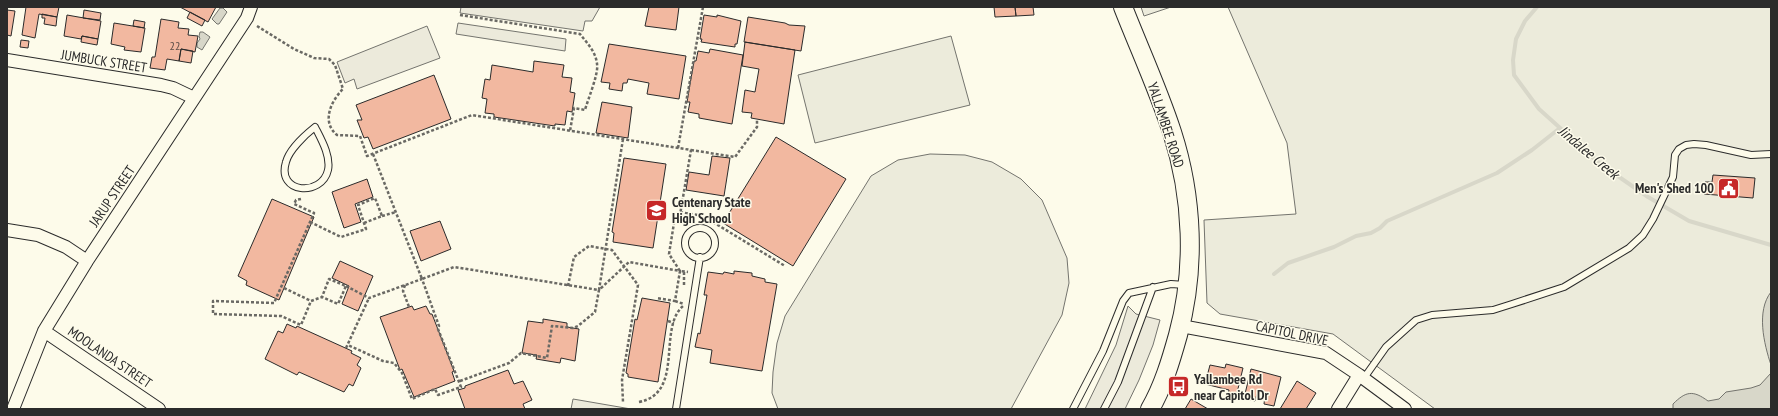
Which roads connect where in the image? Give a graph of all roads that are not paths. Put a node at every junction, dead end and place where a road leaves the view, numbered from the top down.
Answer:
1 (251, 7) edge
2 (1123, 7) edge
3 (7, 60) edge
4 (194, 98) junction
5 (319, 135) joint
6 (1771, 154) edge
7 (7, 230) edge
8 (700, 258) junction
9 (87, 261) junction
10 (1188, 286) junction
11 (1153, 287) junction
12 (1181, 326) junction
13 (44, 330) junction
14 (1362, 376) junction
15 (13, 409) edge
16 (159, 409) edge
17 (676, 409) edge
18 (1073, 409) edge
19 (1104, 409) edge
20 (1150, 409) edge
21 (1338, 409) edge
22 (1405, 409) edge

1 - 4 street, JARUP STREET
2 - 10 main road, YALLAMBEE ROAD
3 - 4 street, JUMBUCK STREET
4 - 9 street, JARUP STREET
5 - 5 lane
6 - 14 lane
7 - 9 street
8 - 8 lane
8 - 17 lane
9 - 13 street, JARUP STREET
10 - 11 lane
10 - 12 main road, YALLAMBEE ROAD
11 - 18 lane
11 - 19 lane
12 - 14 street, CAPITOL DRIVE
12 - 20 main road, YALLAMBEE ROAD
13 - 15 street, JARUP STREET
13 - 16 street, MOOLANDA STREET
14 - 21 street
14 - 22 street, CAPITOL DRIVE

